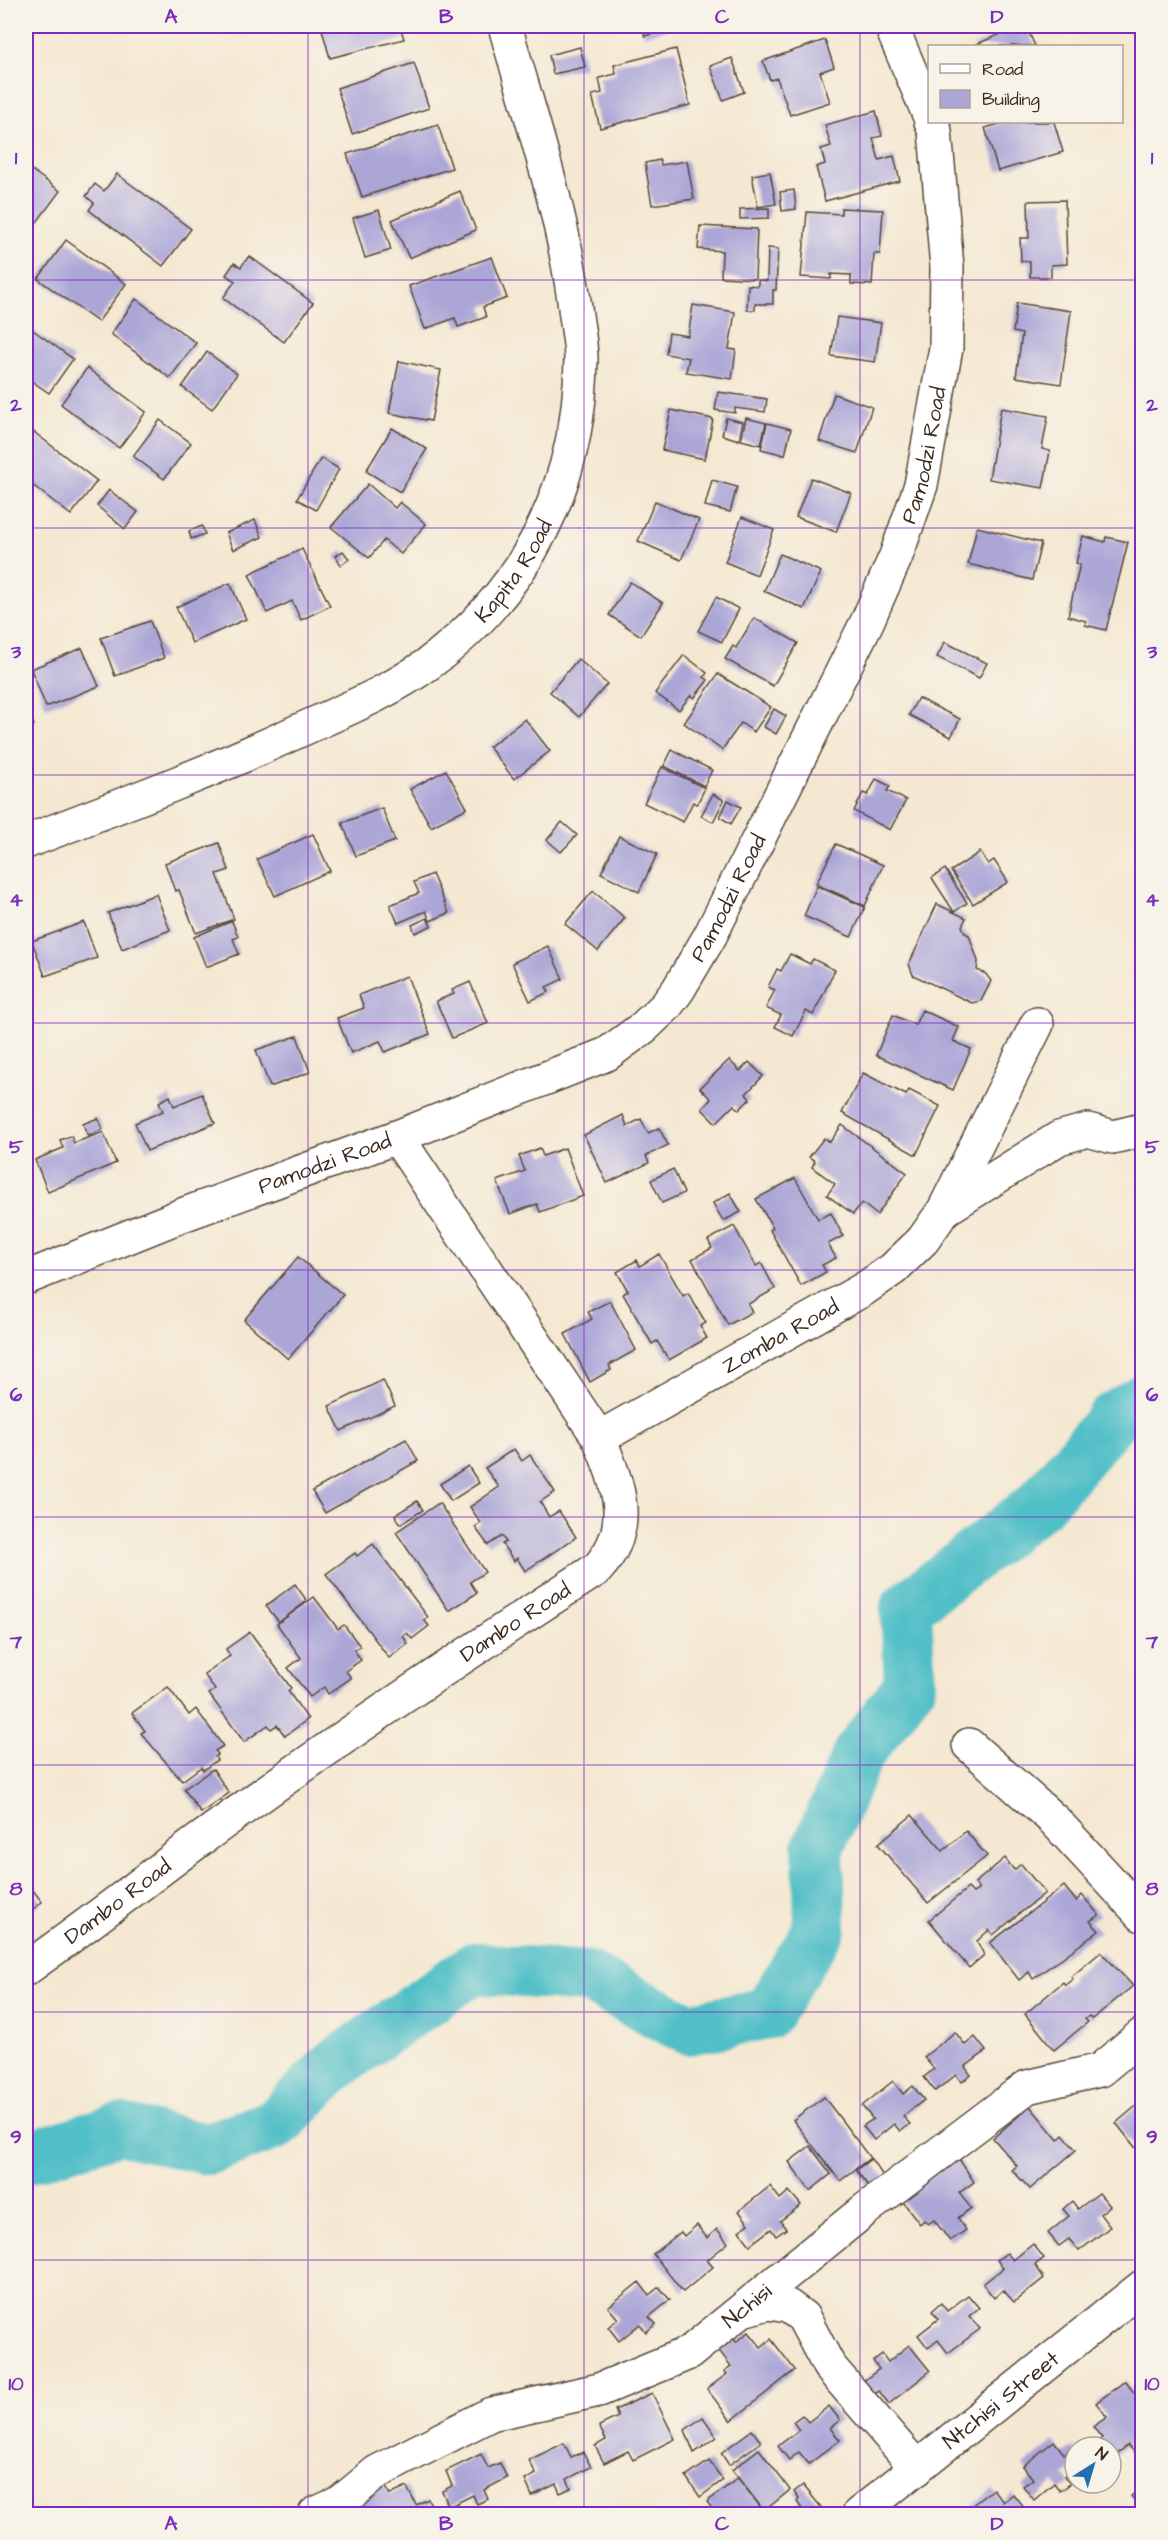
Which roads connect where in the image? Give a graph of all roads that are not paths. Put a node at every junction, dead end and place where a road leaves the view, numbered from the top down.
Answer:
1 (505, 26) edge
2 (891, 26) edge
3 (928, 112) edge
4 (932, 123) edge
5 (26, 842) edge
6 (1037, 1024) dead end
7 (1143, 1130) edge
8 (397, 1137) junction
9 (944, 1210) junction
10 (26, 1278) edge
11 (599, 1438) junction
12 (969, 1745) dead end
13 (1143, 1915) edge
14 (26, 1969) edge
15 (1143, 2035) edge
16 (1143, 2287) edge
17 (746, 2309) junction
18 (917, 2468) junction
19 (315, 2514) edge
20 (859, 2514) edge

1 - 5 street, Kapita Road
2 - 3 street
4 - 8 street, Pamodzi Road
6 - 9 street, Zomba Road
7 - 9 street, Zomba Road
8 - 10 street, Pamodzi Road
8 - 11 street, Dambo Road
9 - 11 street, Zomba Road
11 - 14 street, Dambo Road
12 - 13 street
15 - 17 street, Nchisi
16 - 18 street, Ntchisi Street
17 - 18 street
17 - 19 street, Nchisi
18 - 20 street, Ntchisi Street

